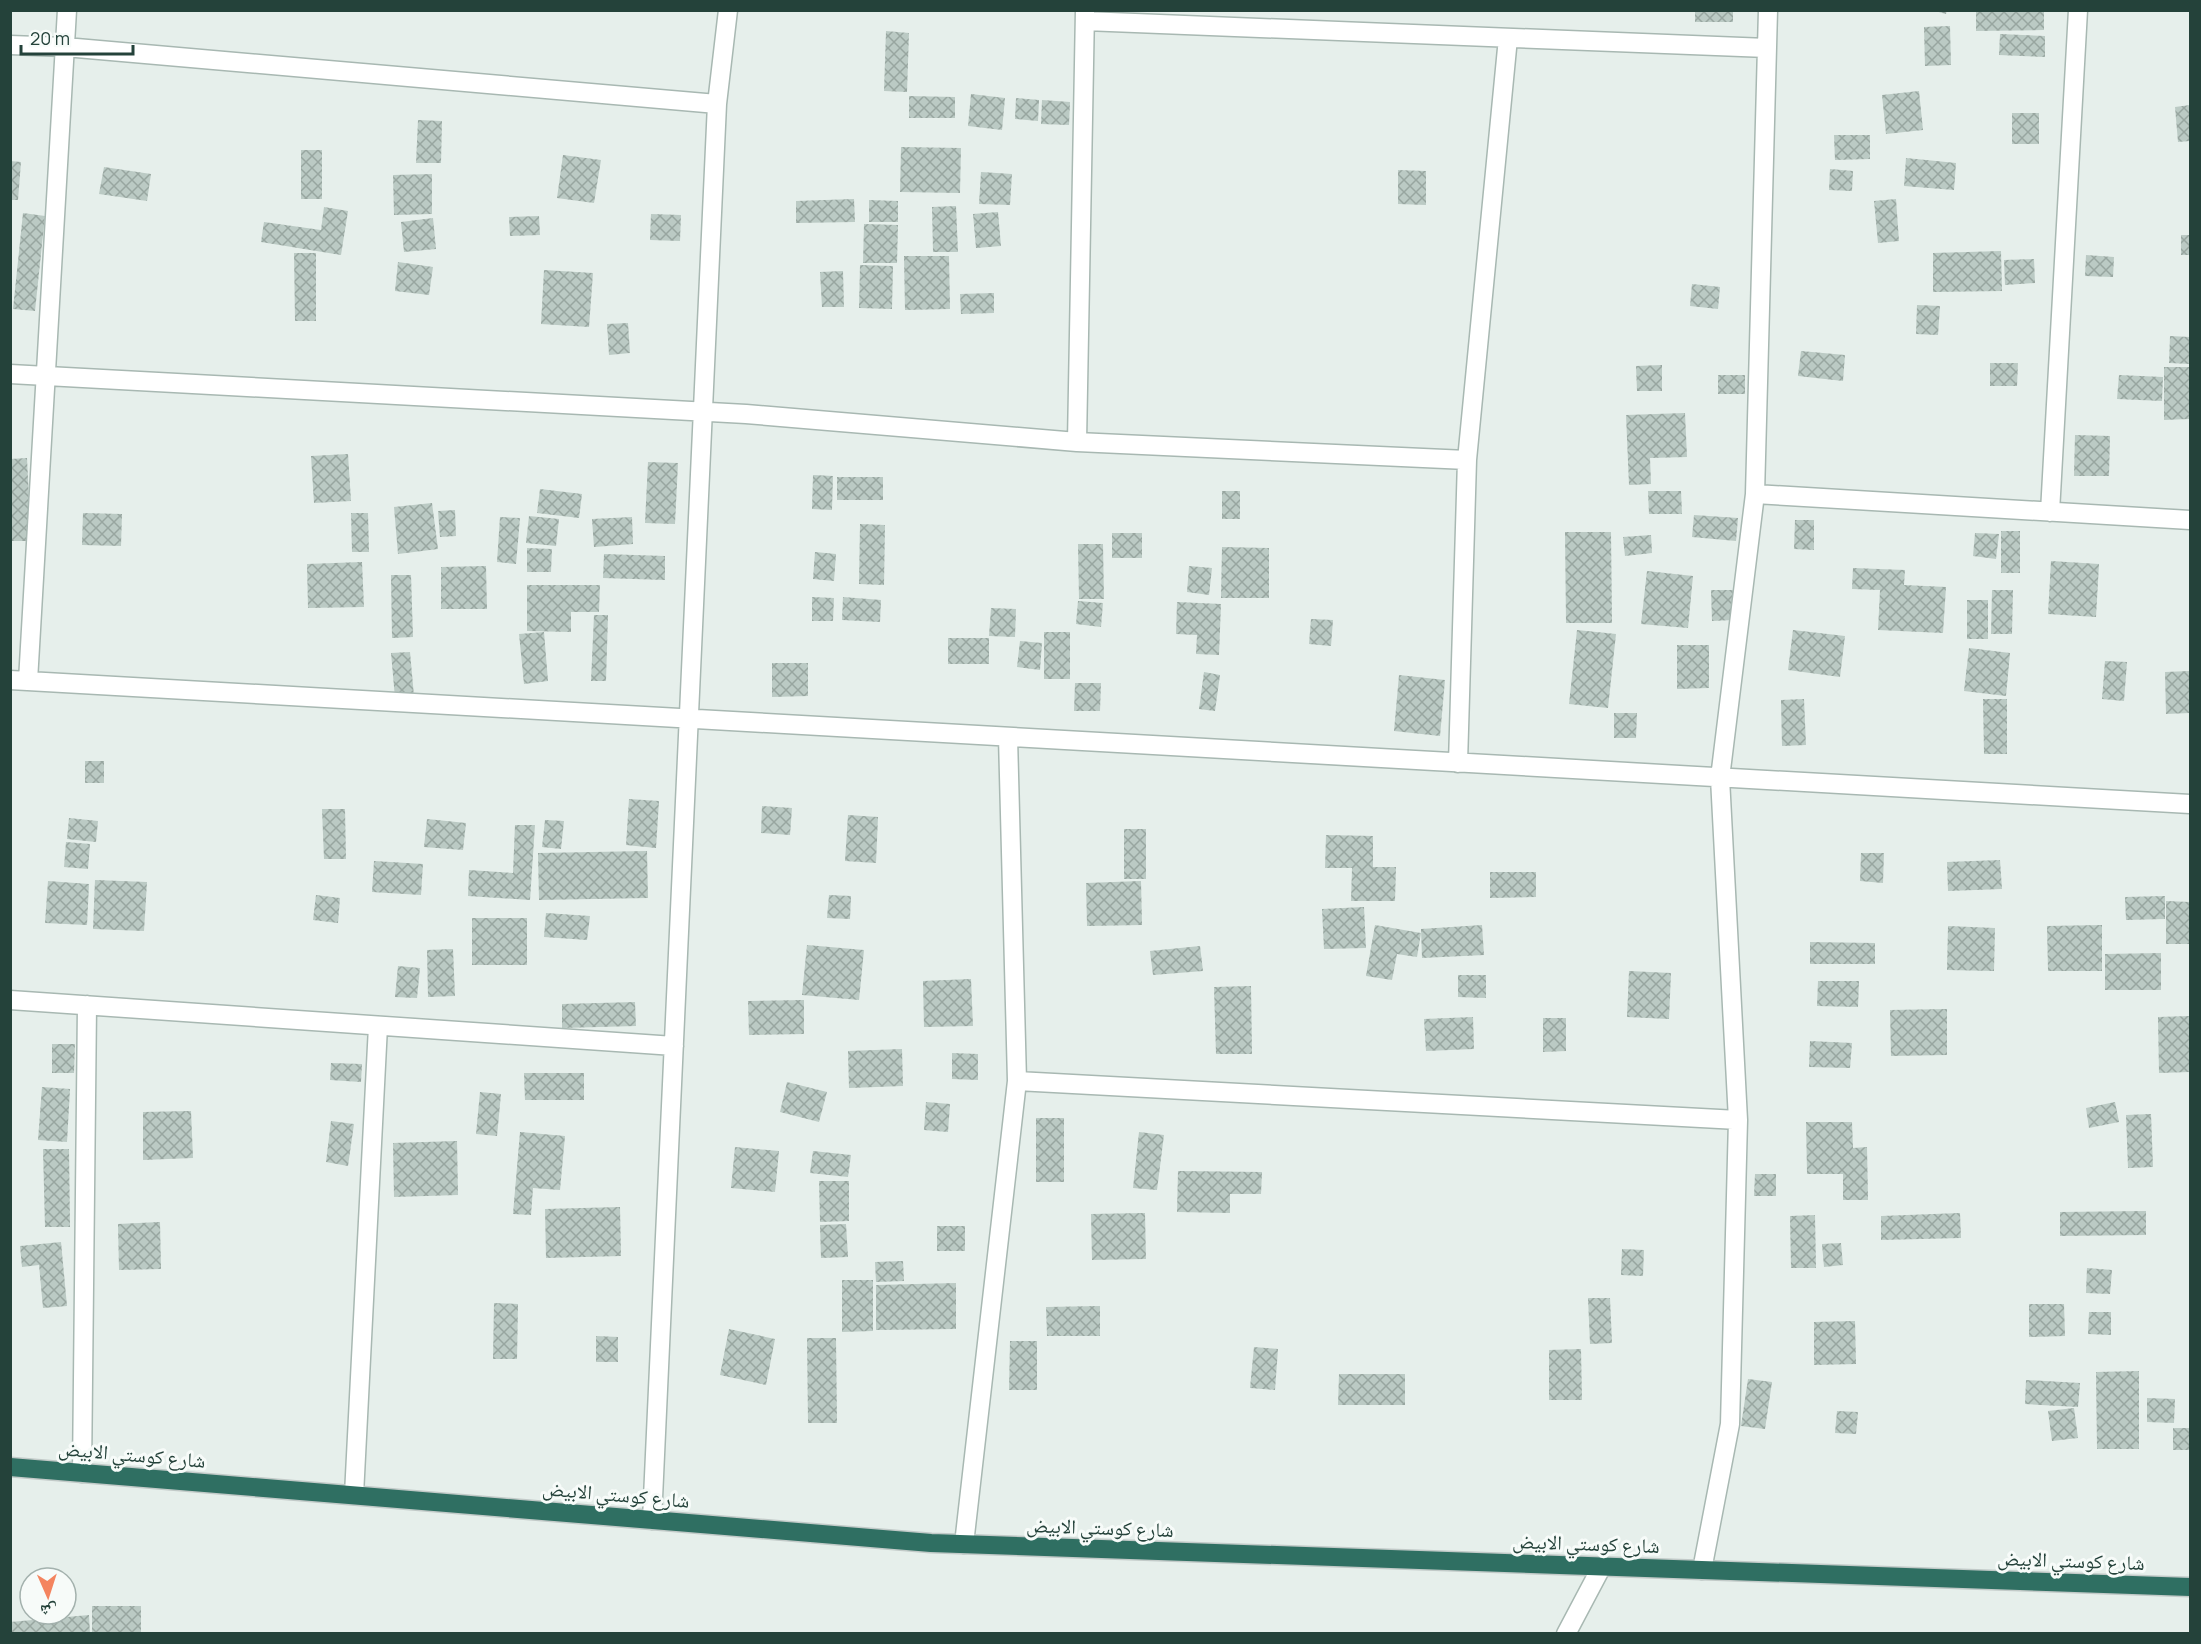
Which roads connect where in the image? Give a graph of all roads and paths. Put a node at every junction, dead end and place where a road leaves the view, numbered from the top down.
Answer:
1 (67, 10) edge
2 (728, 10) edge
3 (1768, 10) edge
4 (2078, 10) edge
5 (1085, 16) edge
6 (1508, 38) junction
7 (10, 45) edge
8 (65, 47) junction
9 (1767, 48) junction
10 (717, 104) junction
11 (10, 374) edge
12 (46, 376) junction
13 (704, 412) junction
14 (1077, 442) junction
15 (1467, 460) junction
16 (1755, 494) junction
17 (2050, 512) junction
18 (2190, 520) edge
19 (19, 680) edge
20 (689, 718) junction
21 (1008, 737) junction
22 (1458, 763) junction
23 (1720, 778) junction
24 (2190, 804) edge
25 (10, 1000) edge
26 (87, 1005) junction
27 (378, 1026) junction
28 (674, 1046) junction
29 (1017, 1082) junction
30 (1738, 1120) junction
31 (10, 1467) edge
32 (82, 1473) junction
33 (354, 1495) junction
34 (652, 1520) junction
35 (964, 1545) junction
36 (1602, 1566) junction
37 (1702, 1570) junction
38 (2190, 1587) edge
39 (1566, 1634) edge

1 - 8 street
2 - 10 street
3 - 9 street
4 - 17 street
5 - 6 street
5 - 14 street
6 - 9 street
6 - 15 street
7 - 8 street
8 - 10 street
8 - 12 street
9 - 16 street
10 - 13 street
11 - 12 street
12 - 13 street
12 - 19 street
13 - 14 street
13 - 20 street
14 - 15 street
15 - 22 street
16 - 17 street
16 - 23 street
17 - 18 street
19 - 20 street
20 - 21 street
20 - 28 street
21 - 22 street
21 - 29 street
22 - 23 street
23 - 24 street
23 - 30 street
25 - 26 street
26 - 27 street
26 - 32 street
27 - 28 street
27 - 33 street
28 - 34 street
29 - 30 street
29 - 35 street
30 - 37 street
31 - 32 highway, شارع كوستي الابيض
32 - 33 highway, شارع كوستي الابيض
33 - 34 highway, شارع كوستي الابيض
34 - 35 highway, شارع كوستي الابيض
35 - 36 highway, شارع كوستي الابيض
36 - 37 highway, شارع كوستي الابيض
36 - 39 street
37 - 38 highway, شارع كوستي الابيض

